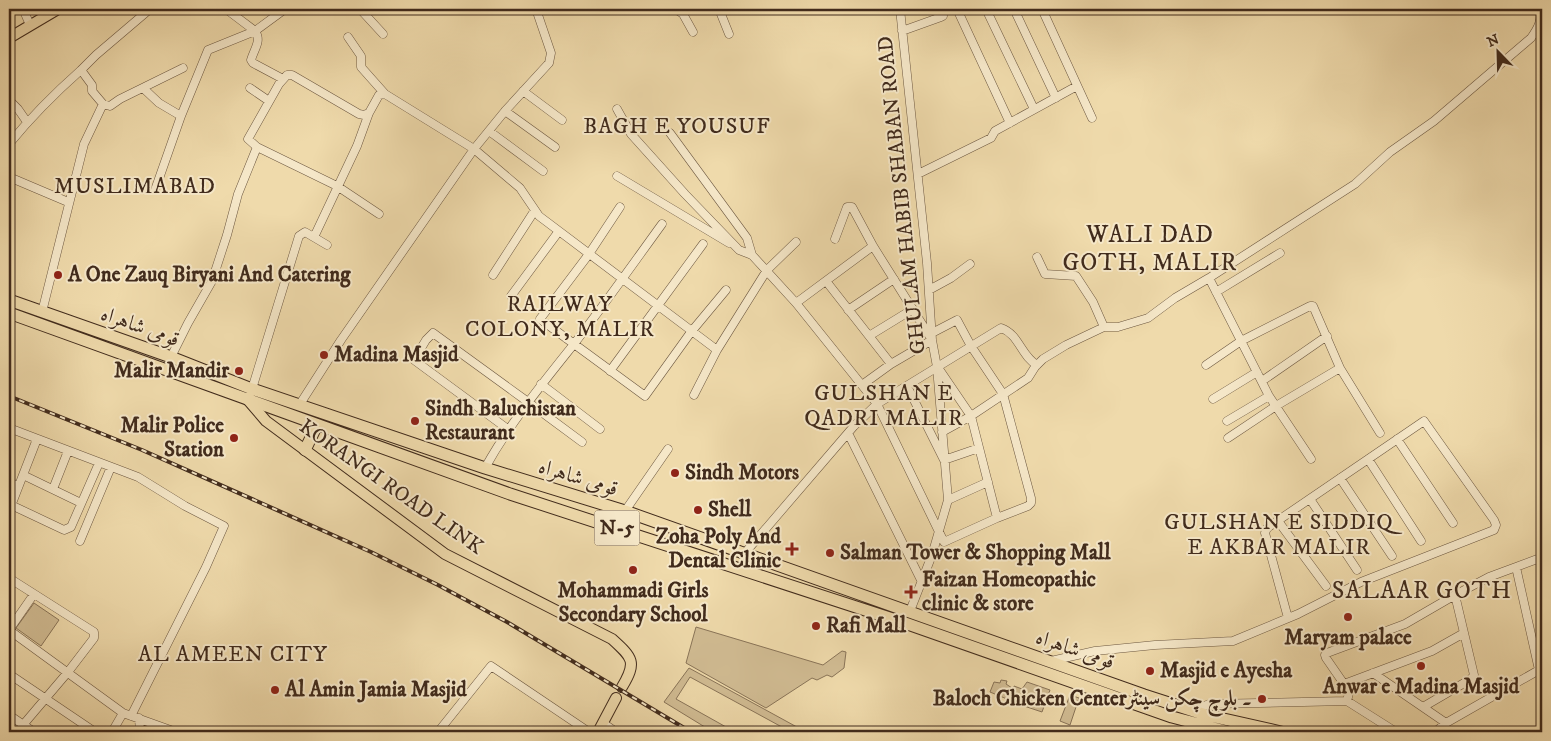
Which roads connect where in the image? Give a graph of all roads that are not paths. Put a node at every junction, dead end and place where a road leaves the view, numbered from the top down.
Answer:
1 (23, 9) edge
2 (58, 9) edge
3 (150, 9) edge
4 (226, 9) edge
5 (285, 9) edge
6 (360, 9) edge
7 (536, 9) edge
8 (658, 9) edge
9 (719, 9) edge
10 (900, 9) edge
11 (942, 9) edge
12 (957, 9) edge
13 (986, 9) edge
14 (1014, 9) edge
15 (1042, 9) edge
16 (1540, 9) edge
17 (1541, 19) edge
18 (30, 25) junction
19 (255, 31) junction
20 (902, 31) junction
21 (693, 32) dead end
22 (383, 34) dead end
23 (729, 34) dead end
24 (348, 37) dead end
25 (9, 38) edge
26 (184, 68) dead end
27 (81, 70) junction
28 (283, 79) junction
29 (1077, 86) junction
30 (143, 88) junction
31 (250, 88) dead end
32 (523, 91) junction
33 (385, 94) junction
34 (1056, 98) junction
35 (9, 100) edge
36 (269, 101) junction
37 (103, 104) junction
38 (617, 109) dead end
39 (1034, 109) junction
40 (505, 111) junction
41 (369, 113) junction
42 (181, 116) junction
43 (1092, 118) dead end
44 (562, 120) dead end
45 (27, 122) junction
46 (1010, 123) junction
47 (488, 131) junction
48 (670, 133) dead end
49 (9, 144) edge
50 (257, 147) junction
51 (555, 147) dead end
52 (474, 149) junction
53 (543, 171) dead end
54 (918, 174) junction
55 (617, 176) dead end
56 (9, 177) edge
57 (337, 186) junction
58 (155, 190) dead end
59 (68, 202) junction
60 (620, 207) dead end
61 (535, 210) junction
62 (379, 214) dead end
63 (662, 224) dead end
64 (559, 231) junction
65 (315, 236) dead end
66 (835, 239) dead end
67 (796, 242) dead end
68 (703, 244) dead end
69 (327, 246) dead end
70 (873, 246) junction
71 (739, 250) junction
72 (1280, 253) dead end
73 (589, 254) junction
74 (752, 255) junction
75 (1037, 257) dead end
76 (970, 264) dead end
77 (767, 270) junction
78 (493, 275) dead end
79 (1209, 278) junction
80 (622, 279) junction
81 (894, 279) junction
82 (826, 281) junction
83 (726, 290) dead end
84 (929, 290) junction
85 (1216, 292) junction
86 (511, 296) dead end
87 (9, 300) edge
88 (796, 303) junction
89 (658, 306) junction
90 (913, 309) junction
91 (848, 310) junction
92 (42, 312) junction
93 (9, 313) edge
94 (1104, 327) junction
95 (692, 332) junction
96 (869, 336) junction
97 (932, 336) junction
98 (1326, 336) junction
99 (1241, 340) junction
100 (574, 344) junction
101 (971, 346) junction
102 (716, 350) junction
103 (171, 357) junction
104 (891, 364) junction
105 (1037, 365) junction
106 (1206, 365) dead end
107 (938, 368) junction
108 (1340, 368) junction
109 (610, 370) junction
110 (1257, 372) junction
111 (1262, 382) junction
112 (541, 384) junction
113 (862, 385) junction
114 (907, 386) junction
115 (250, 394) junction
116 (1002, 394) junction
117 (694, 395) dead end
118 (1269, 396) junction
119 (1213, 399) dead end
120 (528, 402) junction
121 (300, 404) junction
122 (877, 404) junction
123 (1276, 406) junction
124 (971, 416) junction
125 (1227, 421) dead end
126 (317, 425) junction
127 (9, 428) edge
128 (600, 429) dead end
129 (509, 430) junction
130 (848, 432) junction
131 (942, 432) junction
132 (1380, 432) dead end
133 (1228, 438) dead end
134 (37, 439) junction
135 (1396, 439) junction
136 (582, 442) dead end
137 (979, 448) junction
138 (305, 450) junction
139 (668, 450) dead end
140 (68, 451) junction
141 (1311, 459) dead end
142 (1368, 459) junction
143 (944, 460) junction
144 (99, 463) junction
145 (111, 467) junction
146 (485, 468) junction
147 (23, 475) junction
148 (1340, 478) junction
149 (9, 481) edge
150 (988, 482) junction
151 (18, 486) junction
152 (53, 489) junction
153 (1310, 499) junction
154 (948, 500) junction
155 (82, 503) junction
156 (10, 508) edge
157 (625, 512) junction
158 (997, 518) junction
159 (1278, 521) junction
160 (1454, 523) dead end
161 (939, 531) junction
162 (80, 540) dead end
163 (1421, 541) dead end
164 (744, 554) junction
165 (1392, 556) dead end
166 (1540, 558) dead end
167 (1516, 567) junction
168 (1356, 570) dead end
169 (9, 578) edge
170 (922, 582) junction
171 (1326, 586) dead end
172 (34, 594) junction
173 (1455, 595) junction
174 (910, 611) junction
175 (12, 618) edge
176 (1288, 618) junction
177 (9, 630) edge
178 (1464, 633) junction
179 (1542, 641) edge
180 (1533, 645) junction
181 (1023, 652) junction
182 (1049, 661) junction
183 (1021, 664) junction
184 (68, 672) junction
185 (1373, 673) junction
186 (9, 674) edge
187 (1344, 684) junction
188 (622, 687) dead end
189 (616, 698) dead end
190 (45, 699) junction
191 (1347, 701) junction
192 (1423, 707) junction
193 (1193, 711) junction
194 (123, 713) junction
195 (9, 715) edge
196 (135, 717) junction
197 (1446, 723) junction
198 (23, 725) junction
199 (600, 728) edge
200 (1198, 728) edge
201 (17, 732) edge
202 (34, 732) edge
203 (95, 732) edge
204 (112, 732) edge
205 (140, 732) edge
206 (176, 732) edge
207 (438, 732) edge
208 (588, 732) edge
209 (616, 732) edge
210 (1229, 732) edge
211 (1281, 732) edge
212 (1396, 732) edge
213 (1435, 732) edge

1 - 18 street
2 - 18 main road
3 - 27 street
4 - 19 street
5 - 19 street
6 - 22 street
7 - 32 street
8 - 21 street
9 - 23 street
10 - 20 street, GHULAM HABIB SHABAN ROAD
11 - 20 street
12 - 46 street
13 - 39 street
14 - 34 street
15 - 29 street
16 - 17 street
17 - 79 street
18 - 25 main road
19 - 28 street
19 - 42 street
20 - 54 street, GHULAM HABIB SHABAN ROAD
24 - 33 street
26 - 30 street
27 - 37 street
27 - 45 street
28 - 36 street
28 - 41 street
29 - 34 street
29 - 43 street
30 - 37 street
30 - 42 street
31 - 36 street
32 - 40 street
32 - 44 street
33 - 41 street
33 - 52 street
34 - 39 street
35 - 45 street
36 - 50 street
37 - 59 street
38 - 71 street
39 - 46 street
40 - 47 street
40 - 51 street
41 - 57 street
42 - 58 street
45 - 49 street
46 - 54 street
47 - 52 street
47 - 53 street
48 - 74 street
50 - 57 street
50 - 103 street
52 - 61 street
52 - 121 street
54 - 84 street, GHULAM HABIB SHABAN ROAD
55 - 71 street
56 - 59 street
57 - 62 street
57 - 65 street
59 - 92 street
60 - 73 street
61 - 64 street
61 - 78 street
63 - 80 street
64 - 73 street
64 - 86 street
66 - 70 street
67 - 77 street
68 - 89 street
69 - 115 street
70 - 81 street
70 - 82 street
71 - 74 street
72 - 85 street
73 - 80 street
73 - 100 street
74 - 77 street
75 - 94 street
76 - 84 street
77 - 88 street
77 - 102 street
79 - 85 street
79 - 94 street
80 - 89 street
80 - 100 street
81 - 90 street
81 - 91 street
82 - 88 street
82 - 91 street
83 - 95 street
84 - 97 street, GHULAM HABIB SHABAN ROAD
85 - 99 street
87 - 92 highway, قومی شاہراہ / N-5
88 - 113 street
89 - 95 street
89 - 109 street
90 - 96 street
90 - 97 street
91 - 96 street
92 - 103 highway, قومی شاہراہ / N-5
93 - 115 highway, قومی شاہراہ / N-5
94 - 105 street
95 - 102 street
95 - 109 street
96 - 104 street
97 - 101 street
97 - 104 street
97 - 107 street, GHULAM HABIB SHABAN ROAD
98 - 99 street
98 - 108 street
98 - 111 street
99 - 106 street
99 - 110 street
100 - 109 street
100 - 112 street
101 - 105 street
101 - 107 street
101 - 116 street
102 - 117 street
103 - 115 highway, قومی شاہراہ / N-5
104 - 113 street
105 - 116 street
107 - 114 street
107 - 124 street
107 - 131 street, GHULAM HABIB SHABAN ROAD
108 - 123 street
108 - 132 street
110 - 111 street
110 - 119 street
111 - 118 street
112 - 120 street
112 - 128 street
113 - 122 street
114 - 122 street
114 - 143 street
115 - 121 highway, قومی شاہراہ / N-5
115 - 126 highway, قومی شاہراہ / N-5
115 - 138 main road, KORANGI ROAD LINK
116 - 124 street
116 - 158 street
118 - 123 street
118 - 125 street
120 - 129 street
120 - 129 street
120 - 136 street
121 - 146 highway, قومی شاہراہ / N-5
122 - 130 street
122 - 161 street
123 - 133 street
123 - 141 street
124 - 131 street
124 - 137 street
126 - 138 highway
126 - 183 highway, قومی شاہراہ / N-5
127 - 134 street
129 - 146 street
130 - 164 street
130 - 170 street
131 - 143 street, GHULAM HABIB SHABAN ROAD
134 - 140 street
134 - 147 street
135 - 142 street
135 - 160 street
135 - 176 street
137 - 143 street
137 - 150 street
138 - 188 main road, KORANGI ROAD LINK
139 - 157 street
140 - 144 street
140 - 152 street
142 - 148 street
142 - 163 street
143 - 154 street, GHULAM HABIB SHABAN ROAD
144 - 145 street
144 - 155 street
145 - 162 street
145 - 196 street
146 - 157 highway, قومی شاہراہ / N-5
147 - 151 street
147 - 152 street
148 - 153 street
148 - 165 street
149 - 151 street
150 - 154 street
150 - 158 street
151 - 156 street
152 - 155 street
153 - 159 street
153 - 168 street
154 - 161 street, GHULAM HABIB SHABAN ROAD
155 - 156 street
157 - 164 highway, قومی شاہراہ / N-5
158 - 161 street
159 - 171 street
159 - 176 street
161 - 170 street, GHULAM HABIB SHABAN ROAD
164 - 174 highway, قومی شاہراہ / N-5
166 - 167 street
167 - 173 street
167 - 180 street
169 - 172 street
170 - 174 street, GHULAM HABIB SHABAN ROAD
172 - 175 street
172 - 184 street
173 - 178 street
173 - 187 street
174 - 181 highway, قومی شاہراہ / N-5
175 - 177 street
176 - 182 street
177 - 184 street
178 - 185 street
178 - 192 street
179 - 180 street
180 - 197 street
181 - 182 highway, قومی شاہراہ / N-5
181 - 183 highway
182 - 193 highway, قومی شاہراہ / N-5
183 - 200 highway, قومی شاہراہ / N-5
184 - 190 street
184 - 194 street
185 - 187 street
185 - 192 street
186 - 190 street
187 - 191 street
189 - 199 main road
190 - 198 street
190 - 203 street
191 - 193 street
191 - 212 street
192 - 197 street
193 - 211 highway, قومی شاہراہ / N-5
194 - 196 street
194 - 204 street
195 - 198 street
196 - 205 street
196 - 206 street
197 - 213 street
198 - 201 street
198 - 202 street
199 - 209 street
200 - 210 highway, قومی شاہراہ / N-5
207 - 208 street

